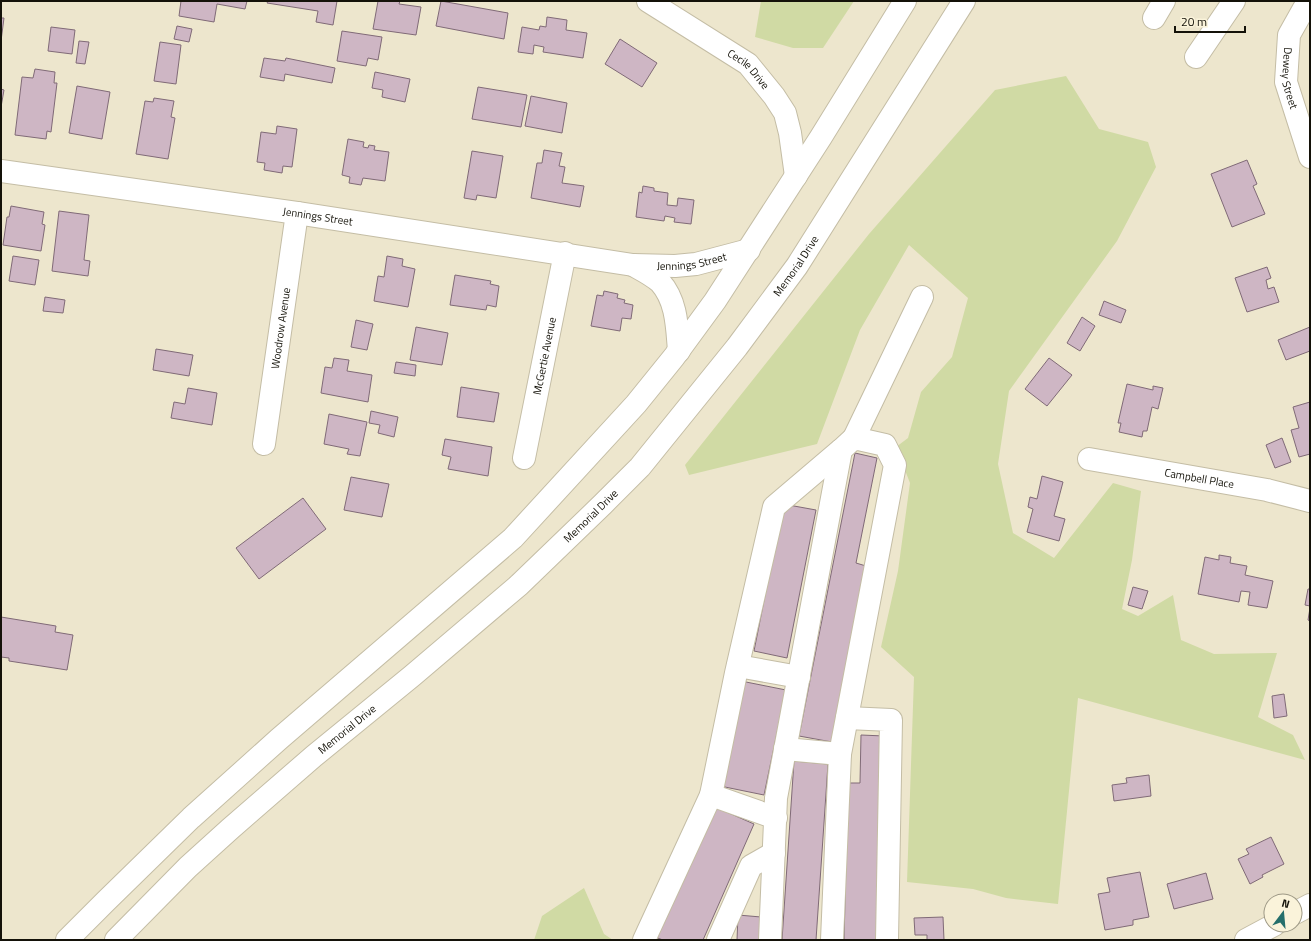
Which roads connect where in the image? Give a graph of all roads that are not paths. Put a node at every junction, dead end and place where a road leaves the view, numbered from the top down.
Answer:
1 (648, 1) edge
2 (905, 1) edge
3 (964, 1) edge
4 (1234, 1) edge
5 (1310, 1) edge
6 (1196, 57) dead end
7 (1310, 157) edge
8 (1, 171) edge
9 (796, 176) junction
10 (297, 213) junction
11 (749, 250) junction
12 (565, 253) junction
13 (633, 265) junction
14 (922, 297) dead end
15 (679, 351) junction
16 (264, 444) dead end
17 (847, 444) junction
18 (524, 458) dead end
19 (1089, 459) dead end
20 (1310, 501) edge
21 (738, 666) junction
22 (799, 677) junction
23 (847, 718) junction
24 (785, 749) junction
25 (840, 754) junction
26 (711, 796) junction
27 (776, 818) junction
28 (774, 854) junction
29 (1263, 931) edge
30 (67, 940) edge
31 (116, 940) edge
32 (644, 940) edge
33 (718, 940) edge
34 (770, 940) edge
35 (832, 940) edge
36 (887, 940) edge
37 (1246, 940) edge

1 - 9 main road, Cecile Drive
2 - 9 main road
3 - 31 main road, Memorial Drive
4 - 6 main road
5 - 7 main road, Dewey Street
8 - 10 main road, Jennings Street
9 - 11 main road
10 - 12 main road, Jennings Street
10 - 16 main road, Woodrow Avenue
11 - 13 main road, Jennings Street
11 - 15 main road
12 - 13 main road, Jennings Street
12 - 18 main road, McGertie Avenue
13 - 15 main road, Jennings Street
14 - 17 main road
15 - 30 main road
17 - 21 main road
17 - 22 main road
17 - 23 main road
19 - 20 main road, Campbell Place
21 - 22 main road
21 - 26 main road
22 - 24 main road
23 - 25 main road
23 - 36 main road
24 - 25 main road
24 - 27 main road
25 - 35 main road
26 - 27 main road
26 - 32 main road
27 - 28 main road
28 - 33 main road
28 - 34 main road
29 - 37 main road

